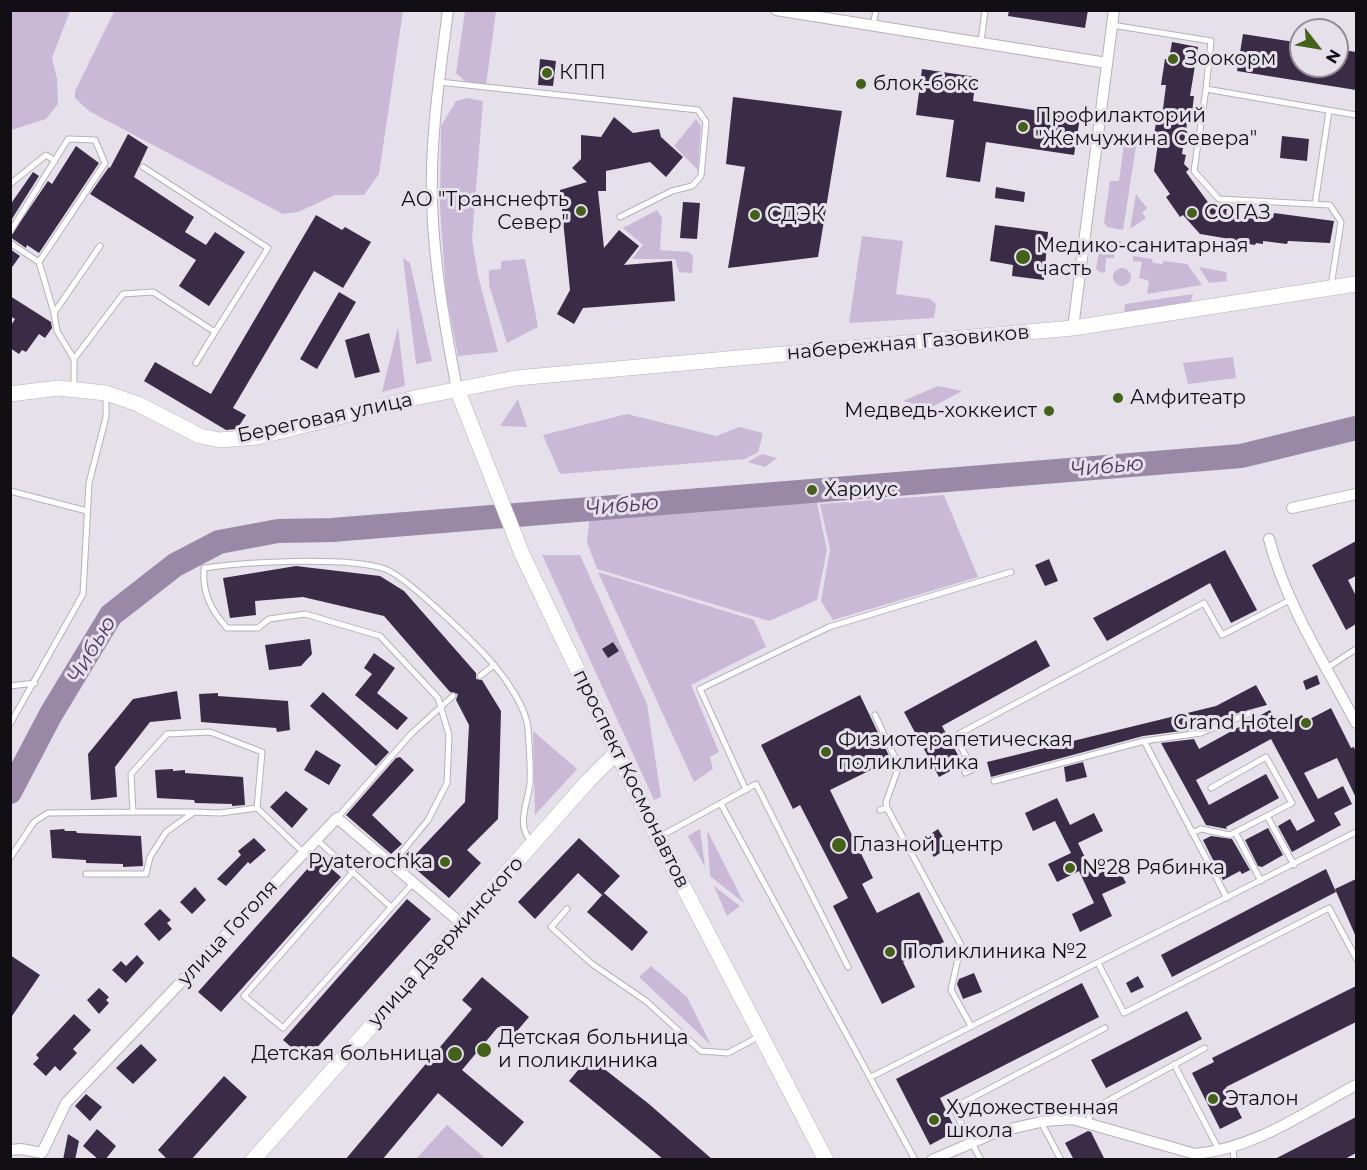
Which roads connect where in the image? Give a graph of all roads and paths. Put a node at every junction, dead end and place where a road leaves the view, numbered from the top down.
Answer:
1 (448, 10) edge
2 (776, 10) edge
3 (876, 10) edge
4 (986, 10) edge
5 (1114, 10) edge
6 (1112, 25) junction
7 (873, 26) junction
8 (981, 42) junction
9 (1107, 63) junction
10 (439, 82) junction
11 (1206, 89) junction
12 (1329, 111) junction
13 (1356, 115) edge
14 (55, 160) junction
15 (143, 167) dead end
16 (10, 184) edge
17 (1315, 204) junction
18 (621, 217) dead end
19 (10, 232) edge
20 (10, 243) edge
21 (100, 246) dead end
22 (39, 262) junction
23 (1356, 284) edge
24 (1330, 289) junction
25 (54, 313) junction
26 (1073, 328) junction
27 (215, 332) junction
28 (74, 359) junction
29 (196, 363) dead end
30 (458, 389) junction
31 (74, 390) junction
32 (106, 393) junction
33 (10, 394) edge
34 (10, 491) edge
35 (1356, 494) edge
36 (1292, 508) dead end
37 (87, 511) junction
38 (1269, 539) dead end
39 (1011, 572) dead end
40 (1292, 599) junction
41 (1356, 649) edge
42 (494, 665) junction
43 (1327, 668) junction
44 (480, 676) dead end
45 (35, 683) junction
46 (10, 686) edge
47 (453, 696) dead end
48 (441, 707) junction
49 (1250, 713) dead end
50 (875, 715) dead end
51 (1356, 723) edge
52 (10, 724) edge
53 (1144, 741) junction
54 (617, 752) junction
55 (965, 773) dead end
56 (993, 781) dead end
57 (1211, 788) dead end
58 (746, 790) junction
59 (721, 804) junction
60 (257, 808) junction
61 (887, 808) junction
62 (880, 810) dead end
63 (133, 812) junction
64 (194, 812) junction
65 (1267, 816) junction
66 (337, 818) junction
67 (1235, 832) junction
68 (1356, 832) edge
69 (1192, 833) junction
70 (658, 838) junction
71 (316, 839) junction
72 (533, 843) junction
73 (304, 853) junction
74 (10, 858) edge
75 (392, 864) junction
76 (1294, 865) junction
77 (353, 872) junction
78 (86, 874) dead end
79 (1261, 881) junction
80 (414, 882) junction
81 (1227, 898) junction
82 (391, 907) junction
83 (567, 909) dead end
84 (462, 924) junction
85 (1356, 958) edge
86 (1098, 963) junction
87 (848, 967) dead end
88 (971, 1026) junction
89 (1105, 1028) dead end
90 (761, 1035) junction
91 (1205, 1048) dead end
92 (1174, 1064) junction
93 (871, 1077) junction
94 (1356, 1085) edge
95 (1041, 1122) junction
96 (1087, 1123) junction
97 (971, 1142) junction
98 (10, 1150) edge
99 (1220, 1152) junction
100 (1233, 1154) edge
101 (253, 1160) edge
102 (826, 1160) edge
103 (915, 1160) edge
104 (932, 1160) edge
105 (981, 1160) edge
106 (1060, 1160) edge

1 - 10 street
2 - 7 street
3 - 7 lane
4 - 8 lane
5 - 6 street
6 - 9 street
6 - 11 lane
7 - 8 street
8 - 9 street
9 - 26 street
10 - 18 lane
10 - 30 street
11 - 12 lane
11 - 17 lane
12 - 13 lane
12 - 17 lane
14 - 16 lane
14 - 19 lane
14 - 22 lane
15 - 27 lane
17 - 24 lane
20 - 22 lane
21 - 25 lane
22 - 25 lane
23 - 24 main road, набережная Газовиков
24 - 26 main road, набережная Газовиков
25 - 28 lane
26 - 30 main road, набережная Газовиков
27 - 28 lane
27 - 29 lane
28 - 31 lane
30 - 32 main road, Береговая улица
30 - 54 main road, проспект Космонавтов
31 - 32 main road, Береговая улица
31 - 33 main road, Береговая улица
32 - 37 lane
34 - 37 lane
35 - 36 street
37 - 45 lane
38 - 40 street
39 - 58 lane
40 - 43 street
40 - 55 lane
41 - 43 lane
42 - 44 lane
42 - 48 lane
42 - 72 lane
43 - 51 street
45 - 46 lane
45 - 52 lane
47 - 48 lane
48 - 66 lane
48 - 75 lane
49 - 53 lane
50 - 61 lane
53 - 56 lane
53 - 69 lane
54 - 70 main road, проспект Космонавтов
54 - 72 main road, улица Дзержинского
57 - 65 lane
58 - 59 lane
58 - 87 lane
59 - 70 lane
59 - 93 lane
60 - 63 lane
60 - 64 lane
60 - 73 lane
61 - 62 lane
61 - 88 lane
63 - 64 lane
63 - 74 lane
64 - 78 lane
65 - 67 lane
65 - 76 lane
66 - 71 street, улица Гоголя
66 - 75 street
67 - 69 lane
67 - 79 lane
68 - 76 lane
69 - 81 lane
70 - 90 main road, проспект Космонавтов
71 - 73 street, улица Гоголя
71 - 77 lane
72 - 84 main road, улица Дзержинского
73 - 98 street, улица Гоголя
75 - 80 street
76 - 79 lane
77 - 82 lane
77 - 82 lane
79 - 81 lane
80 - 82 lane
80 - 84 street
81 - 86 lane
83 - 90 lane
84 - 101 main road, улица Дзержинского
85 - 86 lane
86 - 88 lane
88 - 93 lane
89 - 97 lane
90 - 102 main road, проспект Космонавтов
91 - 92 lane
92 - 96 lane
92 - 99 lane
93 - 103 lane
94 - 100 street
95 - 96 street
95 - 97 street
95 - 106 lane
96 - 99 street
97 - 104 street
97 - 105 lane
99 - 100 street

